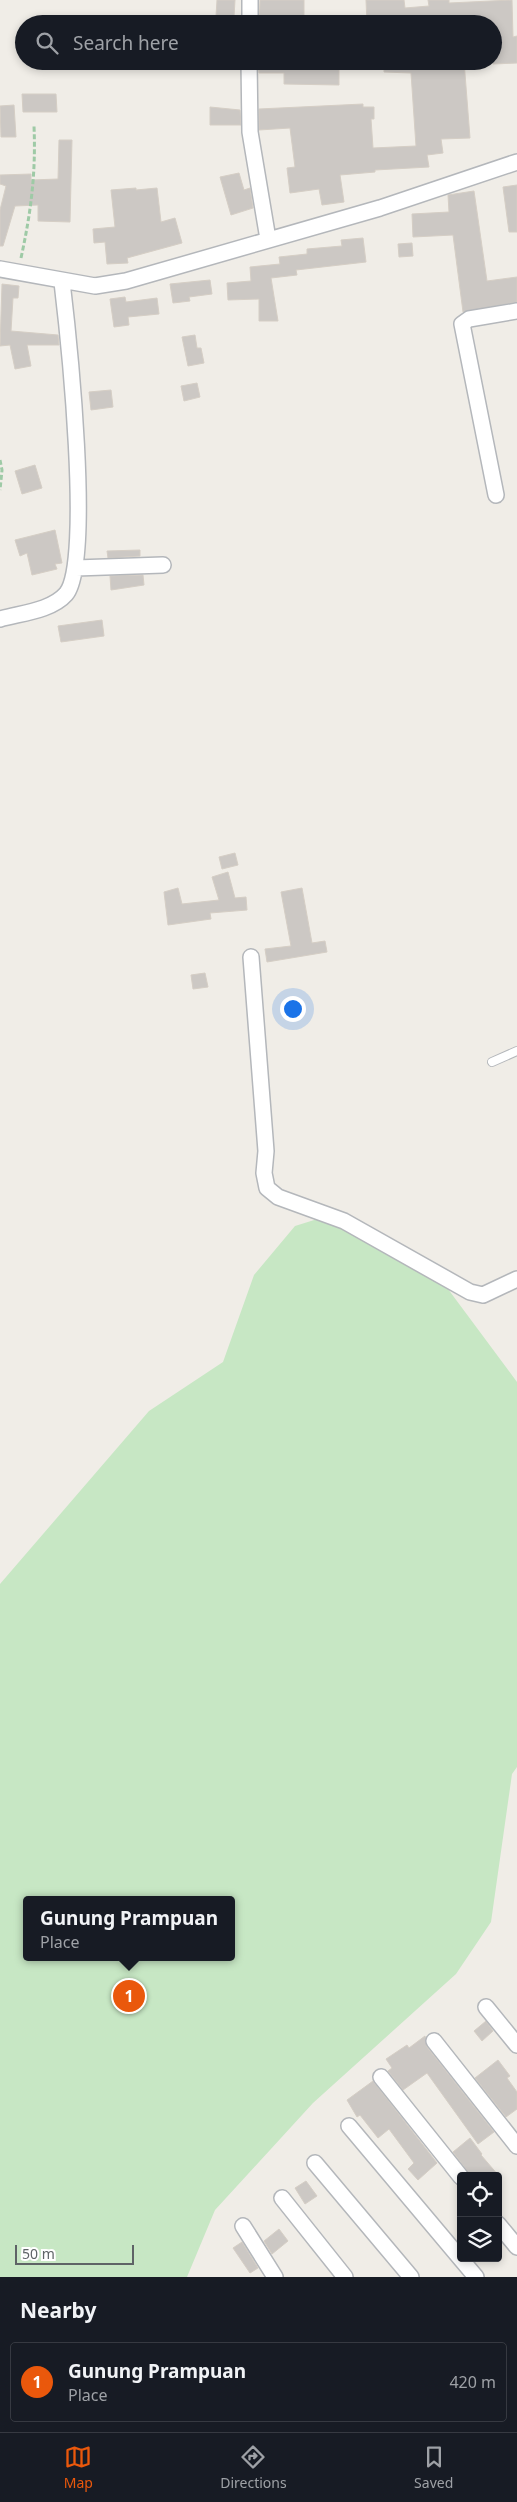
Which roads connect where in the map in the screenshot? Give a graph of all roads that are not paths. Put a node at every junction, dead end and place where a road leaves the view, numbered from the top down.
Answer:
1 (250, 0) edge
2 (250, 15) edge
3 (249, 70) edge
4 (517, 162) edge
5 (268, 239) junction
6 (0, 270) edge
7 (62, 282) junction
8 (517, 311) edge
9 (496, 496) dead end
10 (163, 565) dead end
11 (76, 568) junction
12 (0, 619) edge
13 (251, 957) dead end
14 (517, 1051) edge
15 (492, 1062) dead end
16 (517, 1280) edge
17 (486, 2007) dead end
18 (434, 2041) dead end
19 (517, 2045) edge
20 (381, 2077) dead end
21 (348, 2126) dead end
22 (517, 2146) edge
23 (315, 2163) dead end
24 (457, 2172) edge
25 (282, 2198) dead end
26 (243, 2226) dead end
27 (502, 2229) edge
28 (517, 2247) edge
29 (275, 2277) edge
30 (345, 2277) edge
31 (411, 2277) edge
32 (476, 2277) edge

1 - 2 street
3 - 5 street
4 - 5 street
5 - 7 street
6 - 7 street
7 - 11 street
8 - 9 street
10 - 11 street
11 - 12 street
13 - 16 street
14 - 15 lane
17 - 19 street
18 - 22 street
20 - 24 street
21 - 32 street
23 - 31 street
25 - 30 street
26 - 29 street
27 - 28 street

